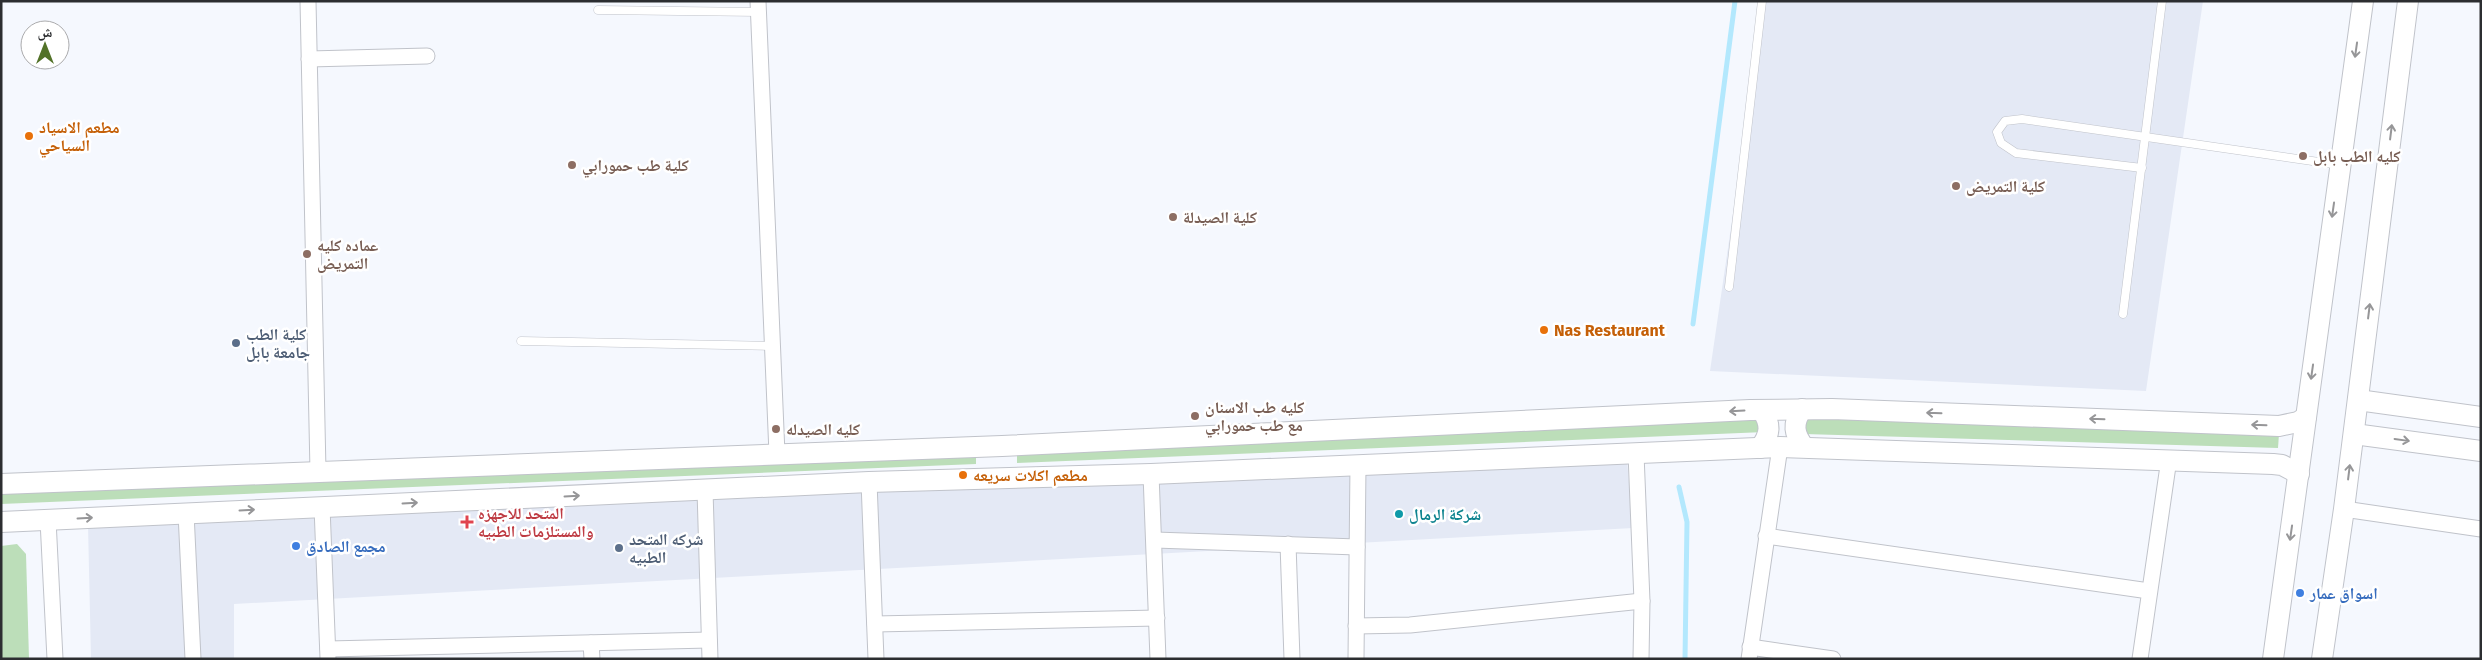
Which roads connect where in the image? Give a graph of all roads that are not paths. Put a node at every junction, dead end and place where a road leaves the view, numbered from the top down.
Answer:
1 (308, 1) edge
2 (1762, 1) edge
3 (2162, 1) edge
4 (2395, 1) edge
5 (2366, 6) edge
6 (759, 7) edge
7 (598, 10) dead end
8 (2406, 11) edge
9 (427, 56) dead end
10 (309, 59) junction
11 (2146, 135) junction
12 (2340, 165) junction
13 (2142, 168) junction
14 (1729, 287) dead end
15 (2122, 314) dead end
16 (521, 341) dead end
17 (773, 346) junction
18 (2358, 400) junction
19 (1802, 409) junction
20 (1762, 410) junction
21 (2306, 417) junction
22 (2481, 418) edge
23 (2354, 434) junction
24 (1015, 446) junction
25 (978, 447) junction
26 (1770, 447) junction
27 (1804, 448) junction
28 (2481, 451) edge
29 (777, 454) junction
30 (1636, 454) junction
31 (2169, 459) junction
32 (1358, 465) junction
33 (318, 471) junction
34 (1151, 474) junction
35 (2299, 474) junction
36 (1014, 478) junction
37 (977, 479) junction
38 (869, 482) junction
39 (1, 484) edge
40 (704, 490) junction
41 (322, 507) junction
42 (2344, 508) junction
43 (186, 513) junction
44 (48, 520) junction
45 (1, 522) edge
46 (2481, 529) edge
47 (1766, 536) junction
48 (1155, 540) junction
49 (1288, 544) junction
50 (1358, 548) junction
51 (2149, 591) junction
52 (1642, 601) junction
53 (1157, 618) junction
54 (875, 624) junction
55 (1356, 626) junction
56 (710, 640) junction
57 (592, 643) junction
58 (1750, 653) edge
59 (328, 654) edge
60 (55, 659) edge
61 (194, 659) edge
62 (592, 659) edge
63 (710, 659) edge
64 (876, 659) edge
65 (1158, 659) edge
66 (1292, 659) edge
67 (1356, 659) edge
68 (1641, 659) edge
69 (1834, 659) edge
70 (2140, 659) edge
71 (2273, 659) edge
72 (2322, 659) edge

1 - 10 street
2 - 14 lane
3 - 11 lane
4 - 8 street
5 -> 12 street
6 - 7 lane
6 - 17 street
18 -> 8 street
9 - 10 street
10 - 33 street
11 - 12 lane
11 - 13 lane
11 - 13 lane
12 -> 21 street
13 - 15 lane
16 - 17 lane
17 - 29 street
18 - 22 street
18 - 23 street
19 - 20 street
21 -> 19 street
19 - 27 street
20 -> 24 street
20 - 26 street
21 - 35 street
23 -> 28 street
42 -> 23 street
24 - 25 street
24 - 36 street
25 - 29 street
25 - 37 street
26 - 27 street
26 - 30 street
26 - 47 street
27 - 31 street
29 - 33 street
30 - 32 street
30 - 52 street
31 - 35 street
31 - 51 street
32 - 34 street
32 - 50 street
33 - 39 street
34 - 36 street
34 - 48 street
35 -> 71 street
36 - 37 street
37 - 38 street
38 - 40 street
38 - 54 street
41 -> 40 street
40 - 56 street
43 -> 41 street
41 - 59 street
42 - 46 street
42 - 72 street
44 -> 43 street
43 - 61 street
44 - 45 street
44 - 60 street
47 - 51 street
47 - 58 street
48 - 49 street
48 - 53 street
49 - 50 street
49 - 66 street
50 - 55 street
51 - 70 street
52 - 55 street
52 - 68 street
53 - 54 street
53 - 65 street
54 - 64 street
55 - 67 street
56 - 57 street
56 - 63 street
57 - 59 street
57 - 62 street
58 - 69 street

